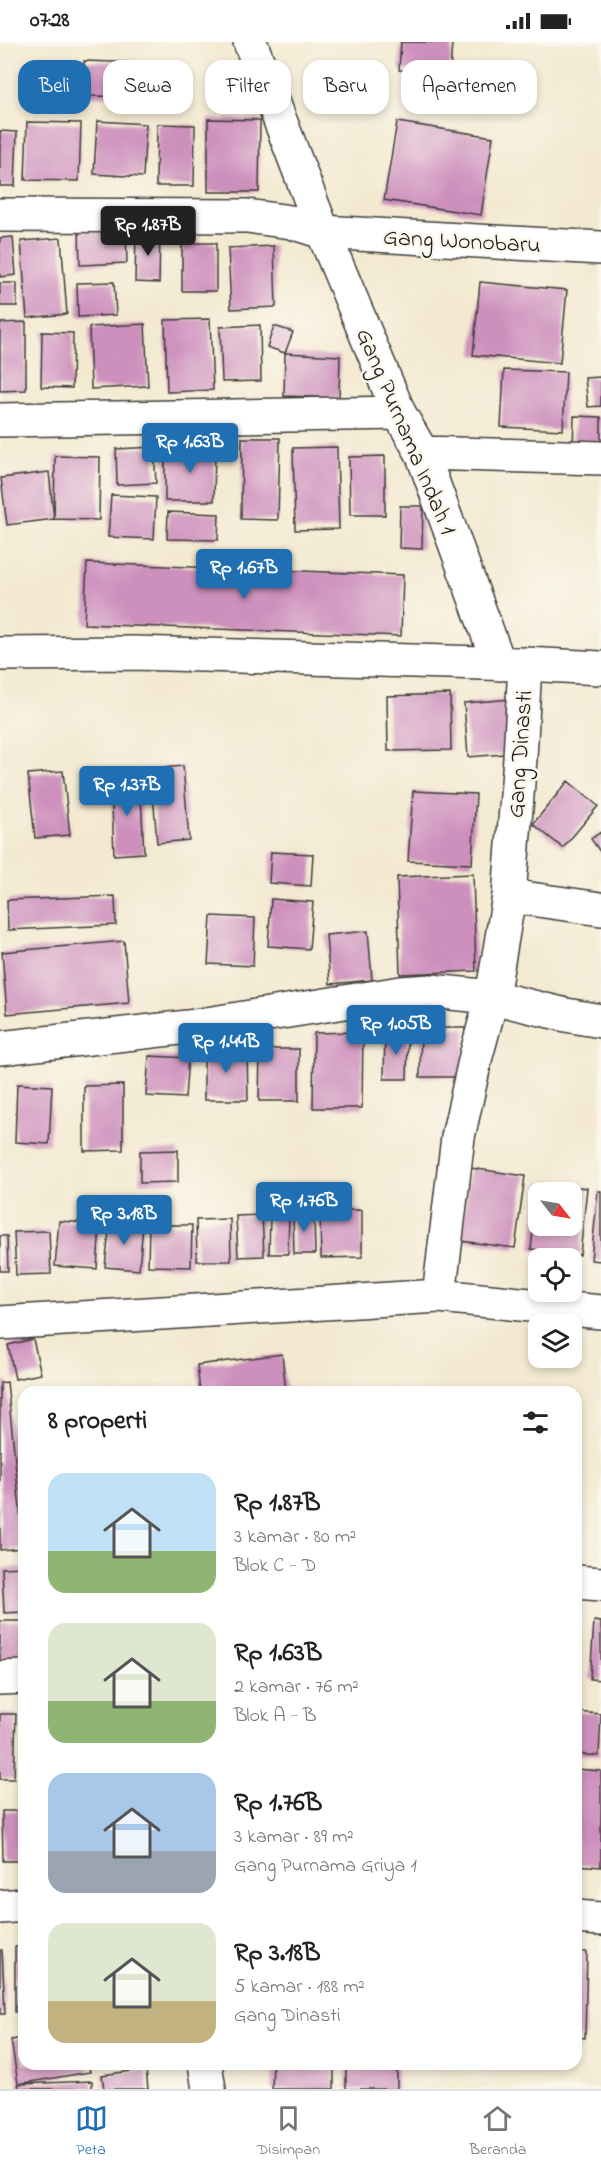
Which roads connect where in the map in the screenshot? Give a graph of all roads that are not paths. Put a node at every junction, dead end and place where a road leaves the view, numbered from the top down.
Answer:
1 (250, 42) edge
2 (0, 215) edge
3 (323, 232) junction
4 (601, 248) edge
5 (399, 413) junction
6 (0, 420) edge
7 (422, 453) junction
8 (601, 458) edge
9 (0, 654) edge
10 (512, 664) junction
11 (589, 667) edge
12 (509, 896) junction
13 (601, 909) edge
14 (492, 997) junction
15 (601, 1021) edge
16 (1, 1045) edge
17 (439, 1296) junction
18 (601, 1312) edge
19 (0, 1323) edge
20 (582, 1582) edge
21 (601, 1584) edge
22 (18, 1677) edge
23 (0, 1678) edge
24 (18, 1905) edge
25 (0, 1906) edge
26 (582, 1917) edge
27 (601, 1919) edge
28 (206, 2070) edge
29 (210, 2089) edge

1 - 3 street, Gang Purnama Indah 1
2 - 3 street, Gang Wonobaru
3 - 4 street, Gang Wonobaru
3 - 5 street, Gang Purnama Indah 1
5 - 6 street
5 - 7 street, Gang Purnama Indah 1
7 - 8 street
7 - 10 street, Gang Purnama Indah 1
9 - 10 street
10 - 11 street, Gang Dinasti
10 - 12 street, Gang Dinasti
12 - 13 street
12 - 14 street, Gang Dinasti
14 - 15 street
14 - 16 street
14 - 17 street, Gang Dinasti
17 - 18 street
17 - 19 street
20 - 21 street
22 - 23 street
24 - 25 street
26 - 27 street
28 - 29 street

